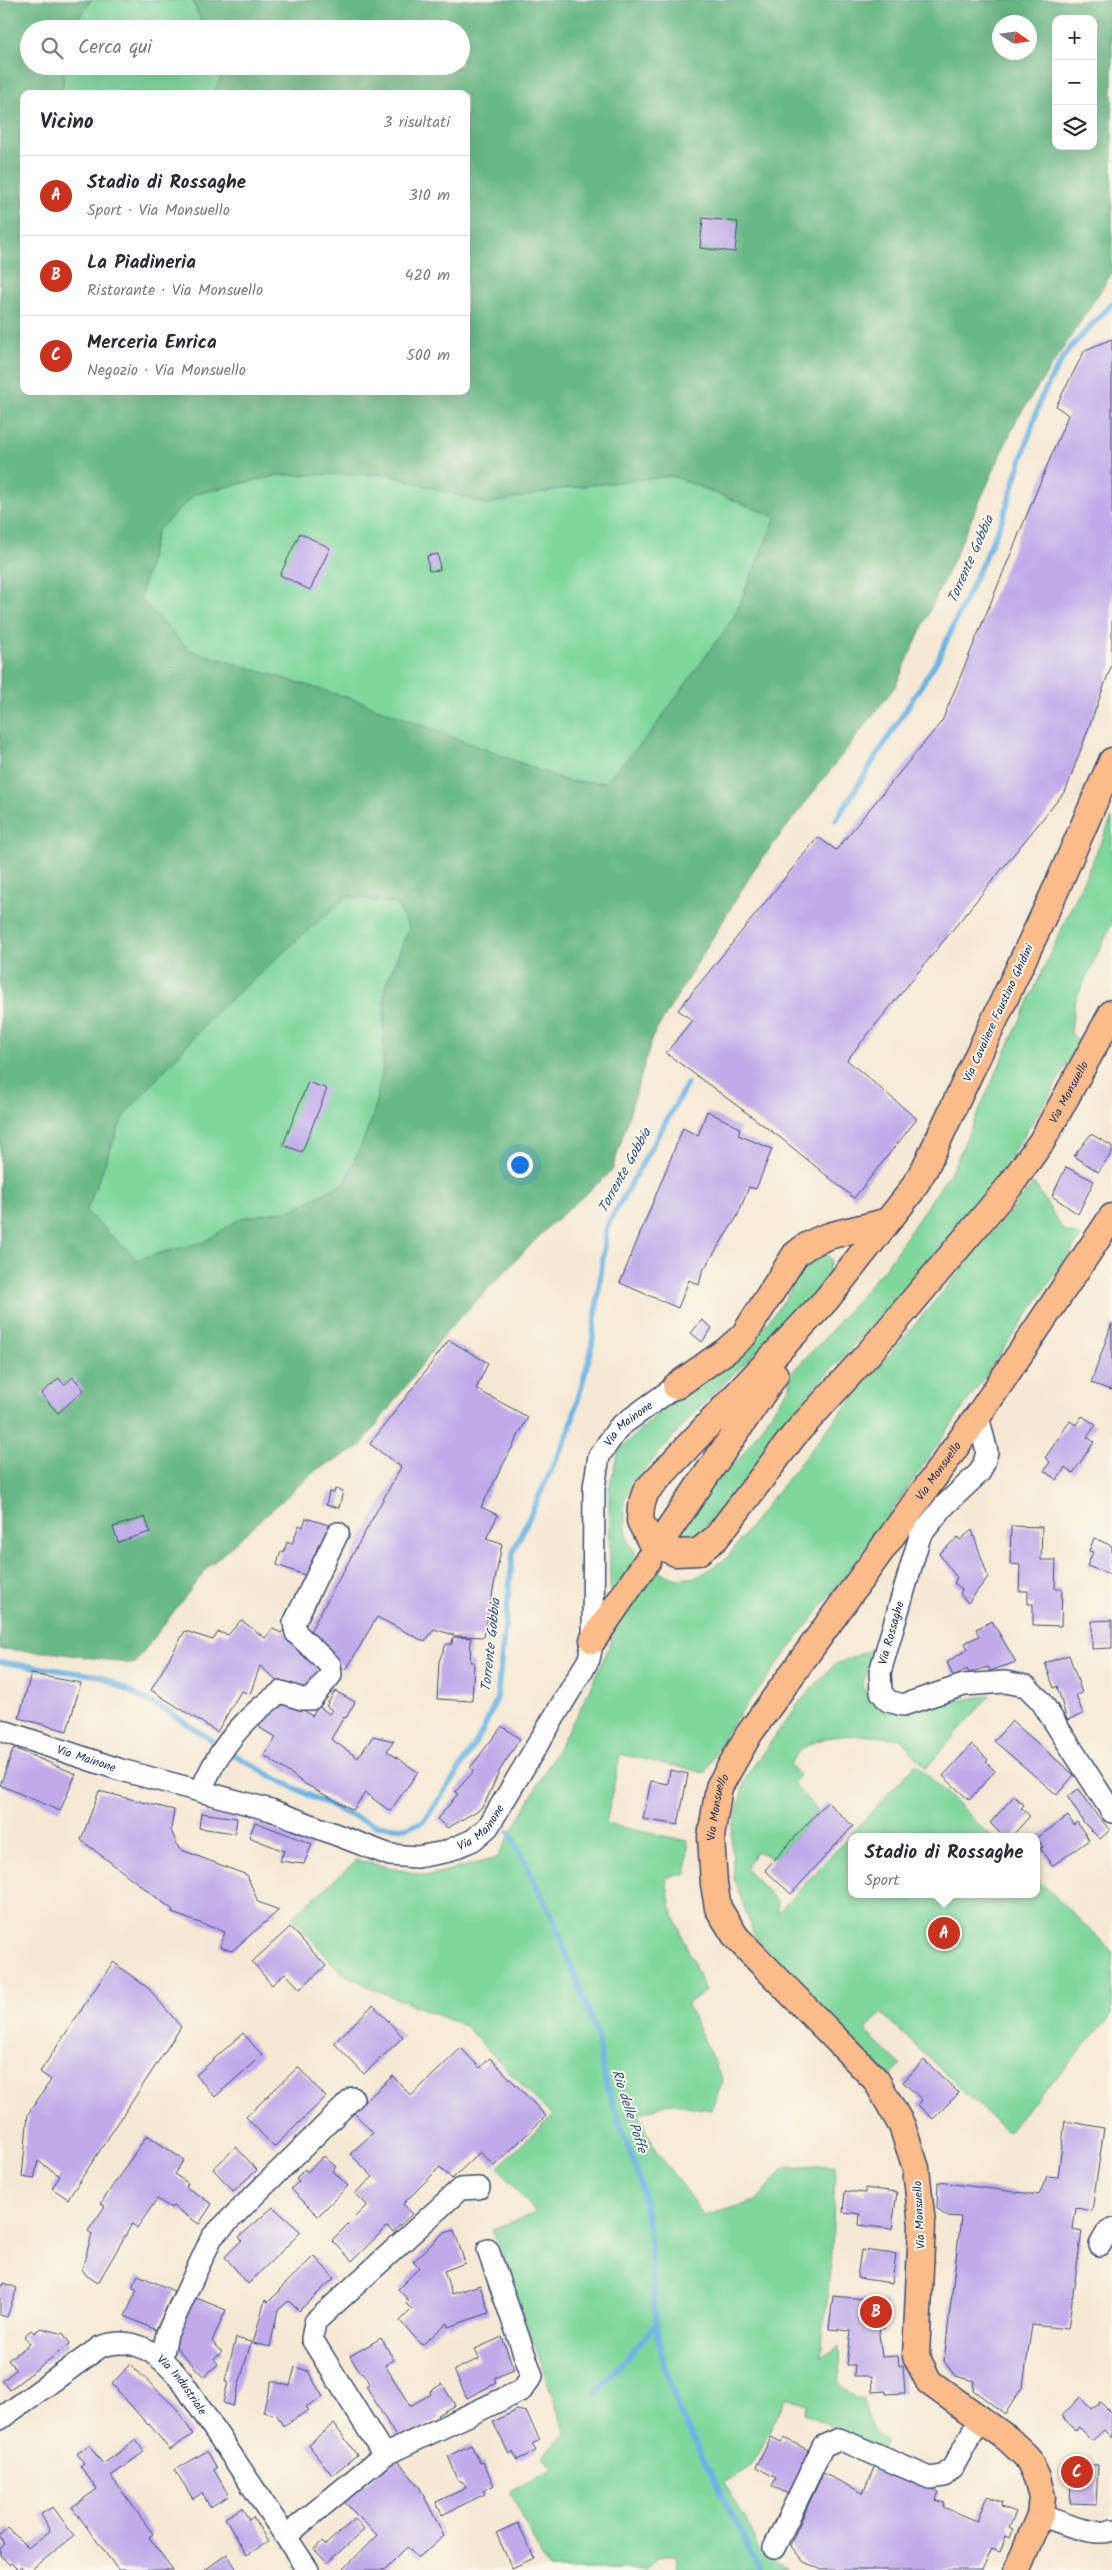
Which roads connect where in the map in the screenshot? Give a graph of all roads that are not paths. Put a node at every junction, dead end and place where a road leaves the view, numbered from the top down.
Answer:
1 (1112, 761) edge
2 (1112, 1013) edge
3 (1112, 1217) edge
4 (888, 1221) junction
5 (829, 1235) junction
6 (857, 1260) junction
7 (830, 1295) junction
8 (676, 1386) joint
9 (978, 1416) junction
10 (668, 1531) dead end
11 (338, 1533) dead end
12 (648, 1560) dead end
13 (593, 1640) junction
14 (0, 1730) edge
15 (201, 1791) junction
16 (1112, 1812) edge
17 (353, 2098) dead end
18 (479, 2188) dead end
19 (488, 2250) dead end
20 (162, 2358) junction
21 (0, 2419) edge
22 (979, 2420) junction
23 (384, 2455) junction
24 (1040, 2515) junction
25 (1112, 2530) edge
26 (286, 2536) junction
27 (774, 2548) dead end
28 (308, 2570) edge
29 (1017, 2570) edge

1 - 4 main road, Via Cavaliere Faustino Ghidini
2 - 7 main road, Via Monsuello
3 - 9 main road, Via Monsuello
4 - 5 main road
4 - 6 main road, Via Cavaliere Faustino Ghidini
5 - 6 main road
5 - 8 main road
6 - 7 main road, Via Monsuello
7 - 10 main road
8 - 13 street, Via Mainone
9 - 16 street, Via Rossaghe
9 - 22 main road, Via Monsuello
11 - 15 street
12 - 13 main road
13 - 15 street, Via Mainone
14 - 15 street, Via Mainone
17 - 20 street
18 - 23 street
19 - 23 street
20 - 21 street, Via Industriale
20 - 26 street, Via Industriale
22 - 24 main road, Via Monsuello
22 - 27 street
23 - 26 street
24 - 25 street
24 - 29 main road, Via Monsuello
26 - 28 street, Via Industriale

